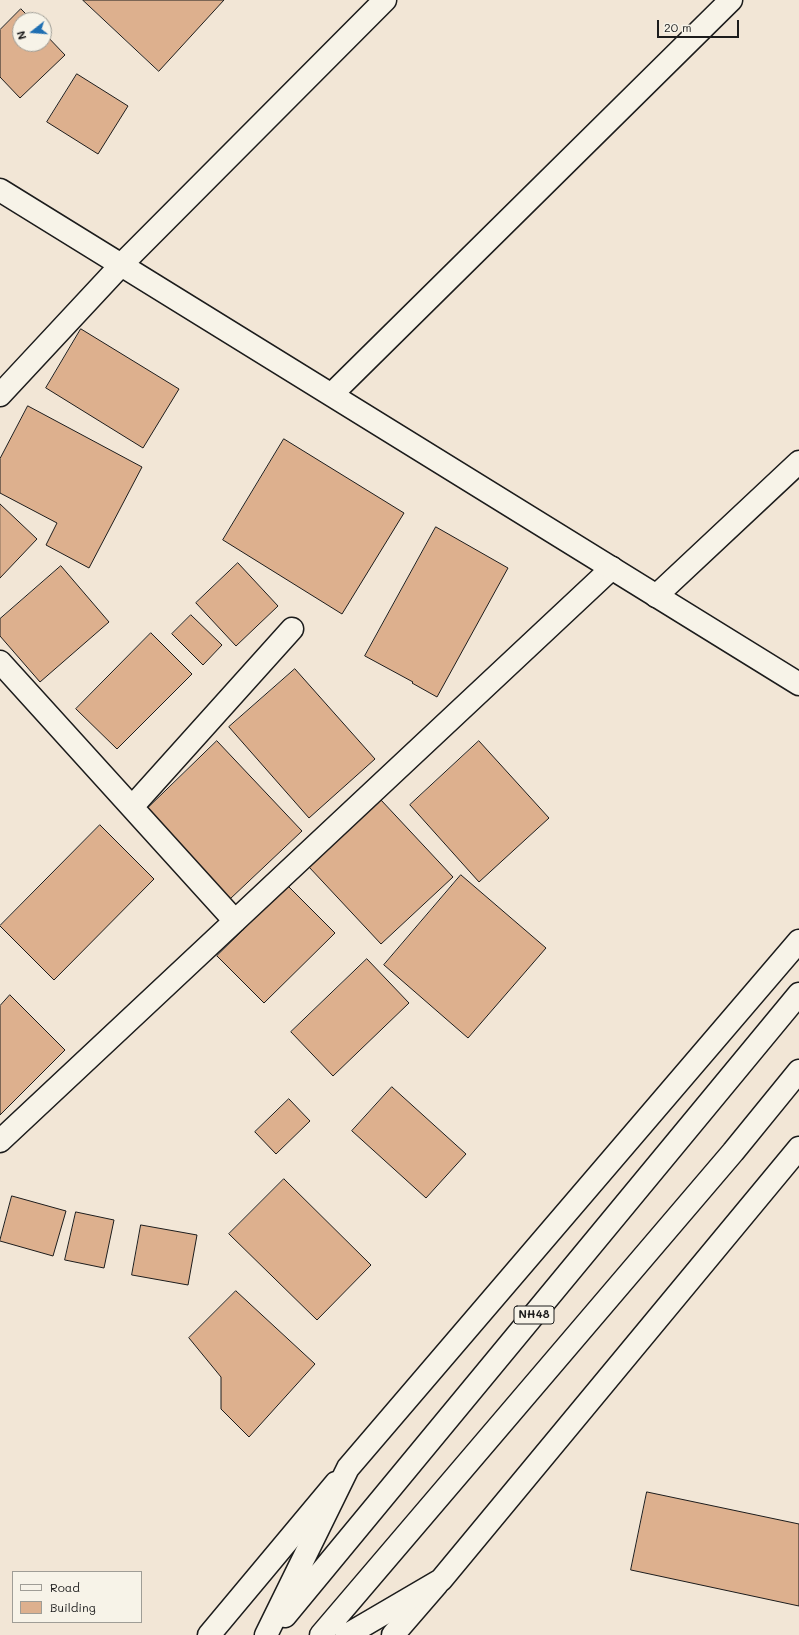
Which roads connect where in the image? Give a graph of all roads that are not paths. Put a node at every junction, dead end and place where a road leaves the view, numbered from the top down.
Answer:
1 (385, 0) edge
2 (732, 0) edge
3 (0, 190) edge
4 (122, 264) junction
5 (332, 394) junction
6 (0, 395) edge
7 (799, 462) edge
8 (612, 568) junction
9 (656, 596) junction
10 (292, 629) dead end
11 (0, 662) edge
12 (799, 684) edge
13 (132, 808) junction
14 (235, 921) junction
15 (799, 941) edge
16 (799, 994) edge
17 (799, 1071) edge
18 (0, 1141) edge
19 (799, 1148) edge
20 (348, 1468) junction
21 (441, 1580) junction
22 (209, 1635) edge
23 (266, 1635) edge
24 (269, 1635) edge
25 (321, 1635) edge
26 (347, 1635) edge
27 (393, 1635) edge

1 - 4 main road
2 - 5 main road
3 - 4 main road
4 - 5 main road
4 - 6 main road
5 - 8 main road
7 - 9 main road
8 - 9 main road
8 - 14 main road
9 - 12 main road
10 - 13 main road
11 - 13 main road
13 - 14 main road
14 - 18 main road
15 - 20 main road
16 - 24 main road, NH48
17 - 25 main road
19 - 21 main road
20 - 22 main road
20 - 23 main road
21 - 26 main road
21 - 27 main road

